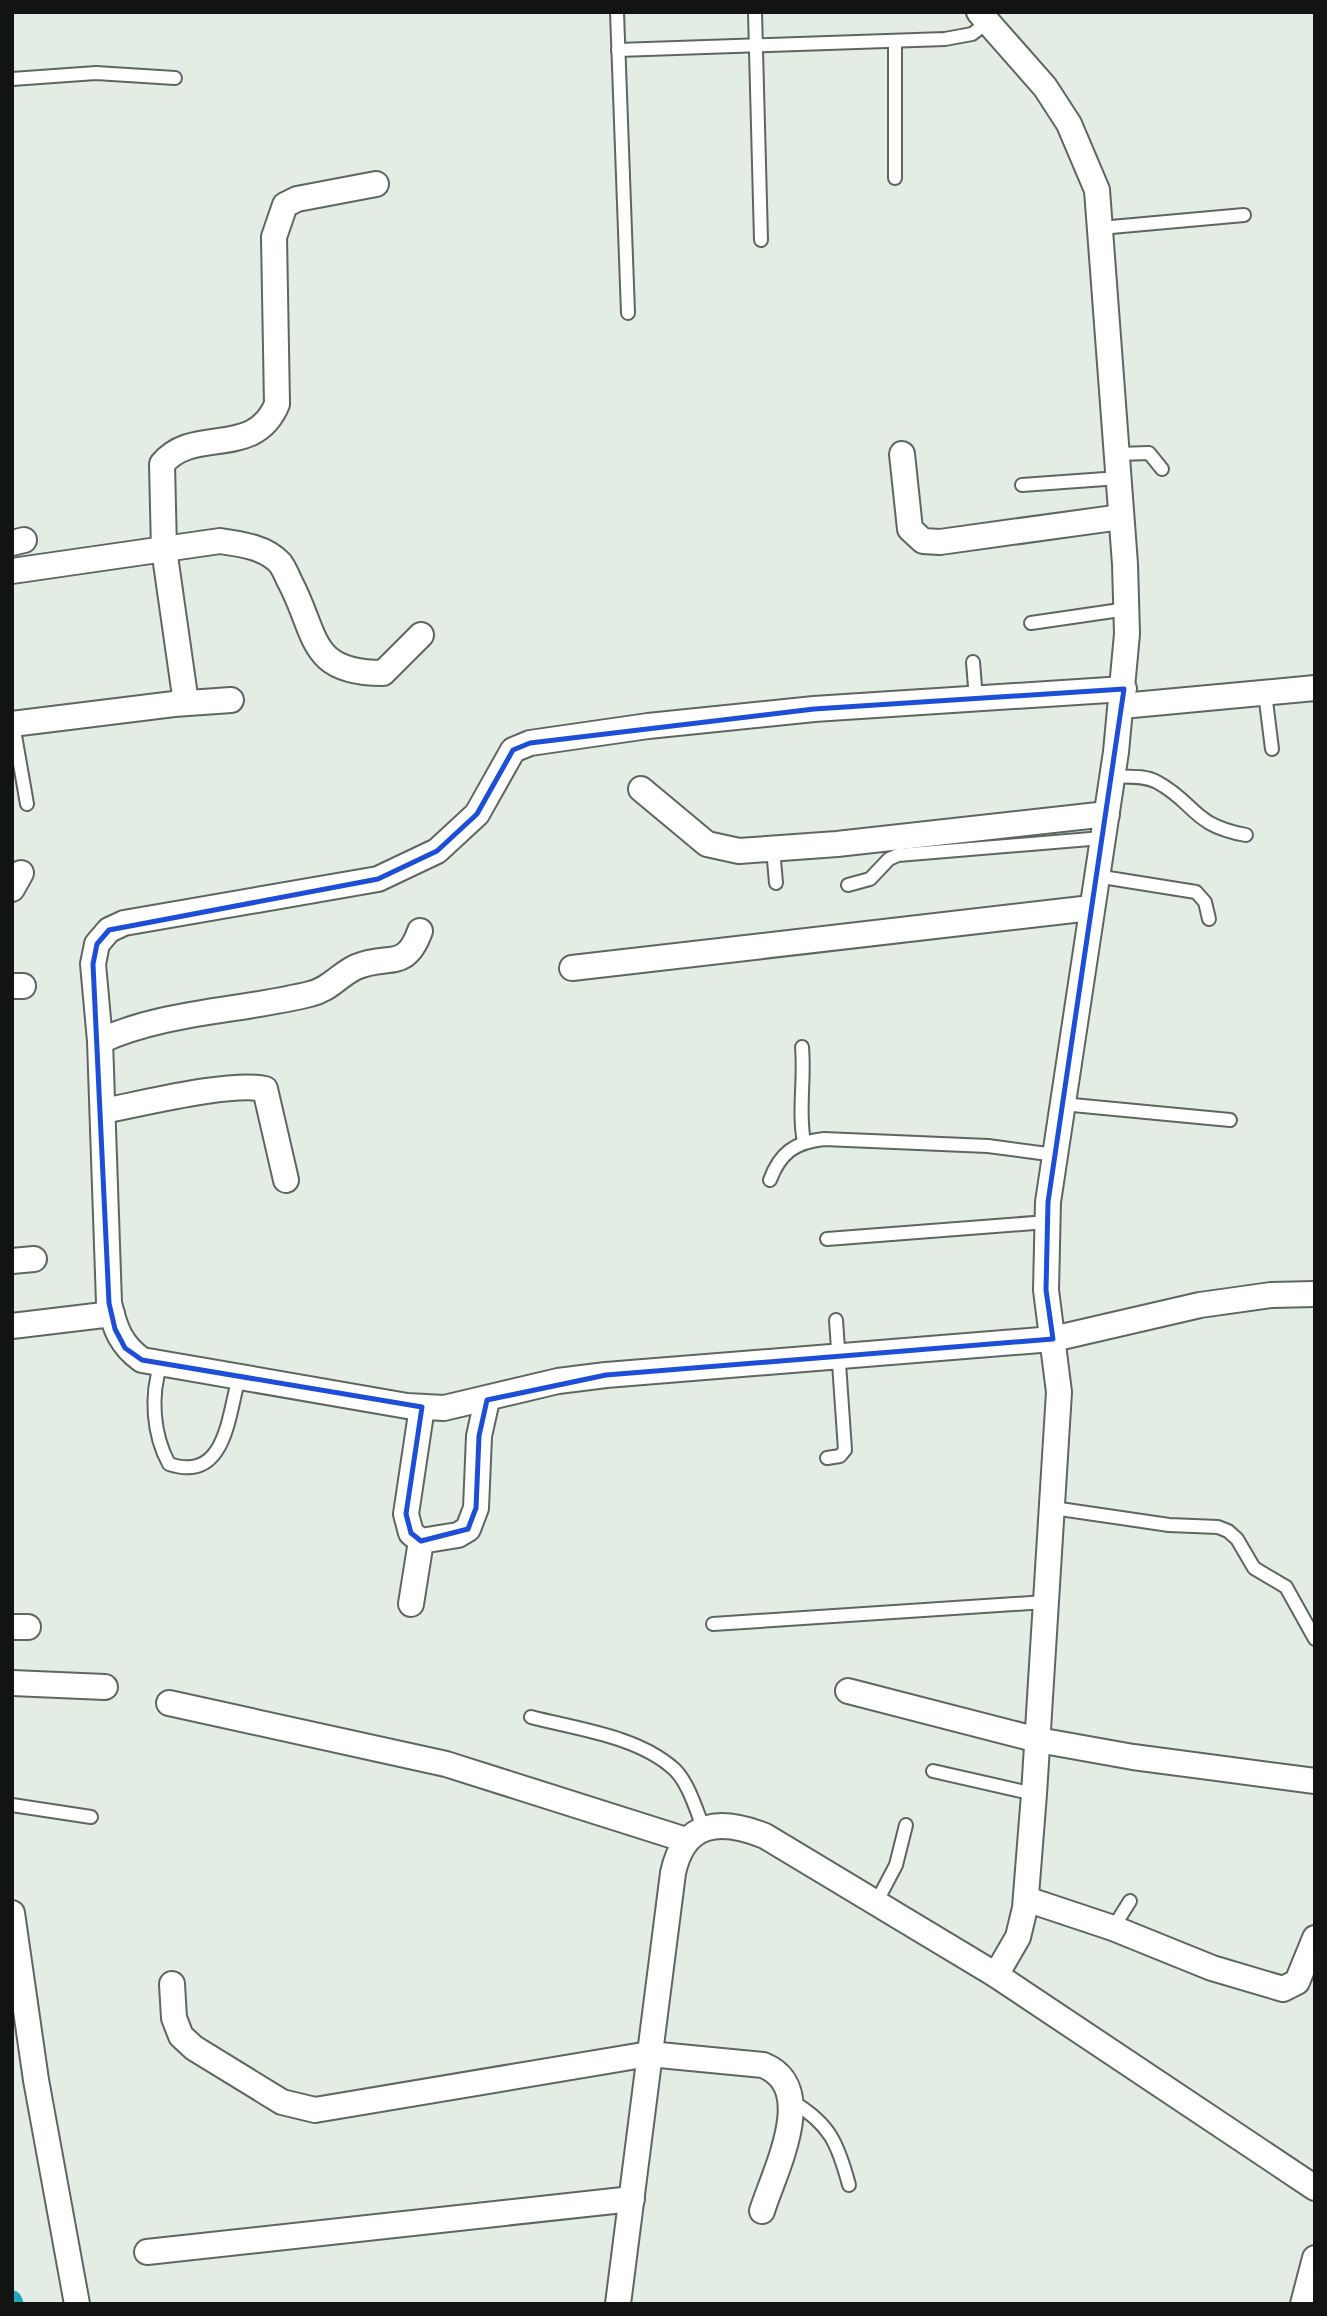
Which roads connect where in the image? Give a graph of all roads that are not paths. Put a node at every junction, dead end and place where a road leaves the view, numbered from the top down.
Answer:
1 (617, 12) edge
2 (755, 12) edge
3 (984, 17) edge
4 (895, 41) junction
5 (756, 46) junction
6 (618, 50) junction
7 (175, 78) dead end
8 (12, 79) edge
9 (895, 178) dead end
10 (376, 184) dead end
11 (1244, 215) dead end
12 (1100, 228) junction
13 (761, 240) dead end
14 (628, 313) dead end
15 (902, 454) dead end
16 (1118, 466) junction
17 (1162, 469) dead end
18 (1022, 485) dead end
19 (1122, 517) junction
20 (164, 549) junction
21 (12, 571) edge
22 (1127, 609) junction
23 (1031, 623) dead end
24 (421, 635) dead end
25 (973, 662) dead end
26 (1315, 688) edge
27 (1265, 693) junction
28 (1123, 697) junction
29 (976, 699) junction
30 (230, 700) dead end
31 (186, 703) junction
32 (13, 724) edge
33 (1272, 749) dead end
34 (1112, 776) junction
35 (641, 789) dead end
36 (27, 804) dead end
37 (1107, 814) junction
38 (1246, 835) dead end
39 (1102, 838) junction
40 (773, 848) junction
41 (1096, 876) junction
42 (776, 883) dead end
43 (848, 885) dead end
44 (1091, 908) junction
45 (1209, 919) dead end
46 (420, 931) dead end
47 (572, 968) dead end
48 (100, 1041) junction
49 (802, 1047) dead end
50 (1062, 1104) junction
51 (103, 1111) junction
52 (1230, 1120) dead end
53 (804, 1142) junction
54 (1055, 1155) junction
55 (286, 1180) dead end
56 (770, 1180) dead end
57 (1047, 1222) junction
58 (827, 1240) dead end
59 (1315, 1294) edge
60 (112, 1314) junction
61 (836, 1320) dead end
62 (12, 1326) edge
63 (1054, 1339) junction
64 (839, 1354) junction
65 (161, 1364) junction
66 (239, 1377) junction
67 (487, 1400) junction
68 (422, 1407) junction
69 (827, 1458) dead end
70 (1053, 1508) junction
71 (421, 1542) junction
72 (1045, 1602) junction
73 (411, 1604) dead end
74 (713, 1624) dead end
75 (1315, 1639) edge
76 (12, 1683) edge
77 (105, 1687) dead end
78 (848, 1691) dead end
79 (169, 1703) dead end
80 (531, 1717) dead end
81 (1038, 1740) junction
82 (933, 1771) dead end
83 (1315, 1781) edge
84 (1034, 1794) junction
85 (12, 1805) edge
86 (91, 1817) dead end
87 (906, 1825) dead end
88 (695, 1833) junction
89 (1026, 1899) junction
90 (1130, 1901) dead end
91 (876, 1903) junction
92 (12, 1913) edge
93 (1113, 1928) junction
94 (1315, 1938) edge
95 (996, 1975) junction
96 (172, 1984) dead end
97 (649, 2054) junction
98 (793, 2102) junction
99 (849, 2185) dead end
100 (1315, 2188) edge
101 (632, 2199) junction
102 (762, 2211) dead end
103 (148, 2252) dead end
104 (1315, 2258) edge
105 (77, 2304) edge
106 (618, 2304) edge
107 (1303, 2304) edge

1 - 6 lane
2 - 5 lane
3 - 4 lane
3 - 12 street
4 - 5 lane
4 - 9 lane
5 - 6 lane
5 - 13 lane
6 - 14 lane
7 - 8 lane
10 - 20 street
11 - 12 lane
12 - 16 street
15 - 19 street
16 - 17 lane
16 - 18 lane
16 - 19 street
19 - 22 street
20 - 21 street
20 - 24 street
20 - 31 street
22 - 23 lane
22 - 28 street
25 - 29 lane
26 - 27 street
27 - 28 street
27 - 33 lane
28 - 29 street
28 - 34 street
29 - 48 street
30 - 31 street
31 - 32 street
32 - 36 lane
34 - 37 street
34 - 38 lane
35 - 40 street
37 - 39 street
37 - 40 street
39 - 41 street
39 - 43 lane
40 - 42 lane
41 - 44 street
41 - 45 lane
44 - 47 street
44 - 50 street
46 - 48 street
48 - 51 street
49 - 53 lane
50 - 52 lane
50 - 54 street
51 - 55 street
51 - 60 street
53 - 54 lane
53 - 56 lane
54 - 57 street
57 - 58 lane
57 - 63 street
59 - 63 street
60 - 62 street
60 - 65 street
61 - 64 lane
63 - 64 street
63 - 70 street
64 - 67 street
64 - 69 lane
65 - 66 street
65 - 66 lane
66 - 68 street
67 - 68 street
67 - 71 street
68 - 71 street
70 - 72 street
70 - 75 lane
71 - 73 street
72 - 74 lane
72 - 81 street
76 - 77 street
78 - 81 street
79 - 88 street
80 - 88 lane
81 - 83 street
81 - 84 street
82 - 84 lane
84 - 89 street
85 - 86 lane
87 - 91 lane
88 - 91 street
88 - 97 street
89 - 93 street
89 - 95 street
90 - 93 lane
91 - 95 street
92 - 105 street
93 - 94 street
95 - 100 street
96 - 97 street
97 - 98 street
97 - 101 street
98 - 99 lane
98 - 102 street
101 - 103 street
101 - 106 street
104 - 107 street

